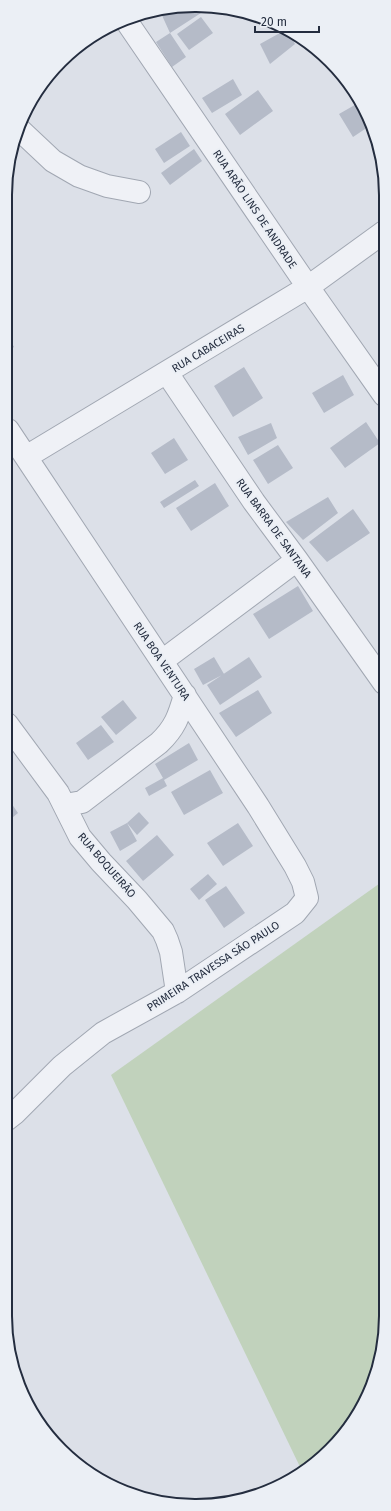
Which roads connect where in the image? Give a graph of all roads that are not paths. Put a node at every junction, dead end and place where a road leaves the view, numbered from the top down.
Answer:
1 (129, 25) edge
2 (23, 133) edge
3 (139, 192) dead end
4 (379, 236) edge
5 (308, 287) junction
6 (167, 372) junction
7 (379, 388) edge
8 (12, 436) edge
9 (26, 457) junction
10 (297, 560) junction
11 (162, 661) junction
12 (379, 676) edge
13 (184, 695) junction
14 (12, 731) edge
15 (64, 804) junction
16 (307, 898) joint
17 (177, 992) junction
18 (12, 1115) edge

1 - 5 street, RUA ARÃO LINS DE ANDRADE
2 - 3 street
4 - 5 street, RUA CABACEIRAS
5 - 6 street, RUA CABACEIRAS
5 - 7 street, RUA ARÃO LINS DE ANDRADE
6 - 9 street, RUA CABACEIRAS
6 - 10 street, RUA BARRA DE SANTANA
8 - 9 street, RUA BOA VENTURA
9 - 11 street, RUA BOA VENTURA
10 - 11 street
10 - 12 street, RUA BARRA DE SANTANA
11 - 13 street, RUA BOA VENTURA
13 - 15 street
13 - 16 street, RUA BOA VENTURA
14 - 15 street, RUA BOQUEIRÃO
15 - 17 street, RUA BOQUEIRÃO
16 - 17 street, PRIMEIRA TRAVESSA SÃO PAULO
17 - 18 street, PRIMEIRA TRAVESSA SÃO PAULO

